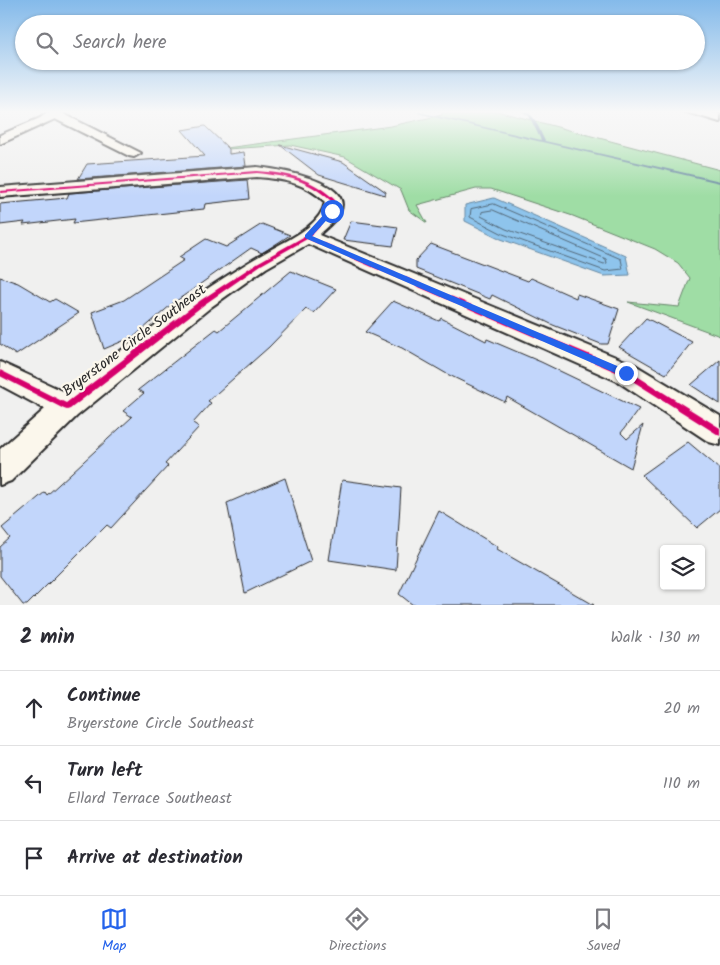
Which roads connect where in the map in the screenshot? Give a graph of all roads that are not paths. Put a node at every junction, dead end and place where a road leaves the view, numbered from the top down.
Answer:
1 (107, 139) edge
2 (134, 153) dead end
3 (0, 192) edge
4 (307, 237) junction
5 (0, 373) edge
6 (67, 407) junction
7 (720, 432) edge
8 (0, 470) edge

1 - 2 street
3 - 4 street, Bryerstone Circle Southeast
4 - 6 street, Bryerstone Circle Southeast
4 - 7 street
5 - 6 street, Bryerstone Circle Southeast
6 - 8 street

